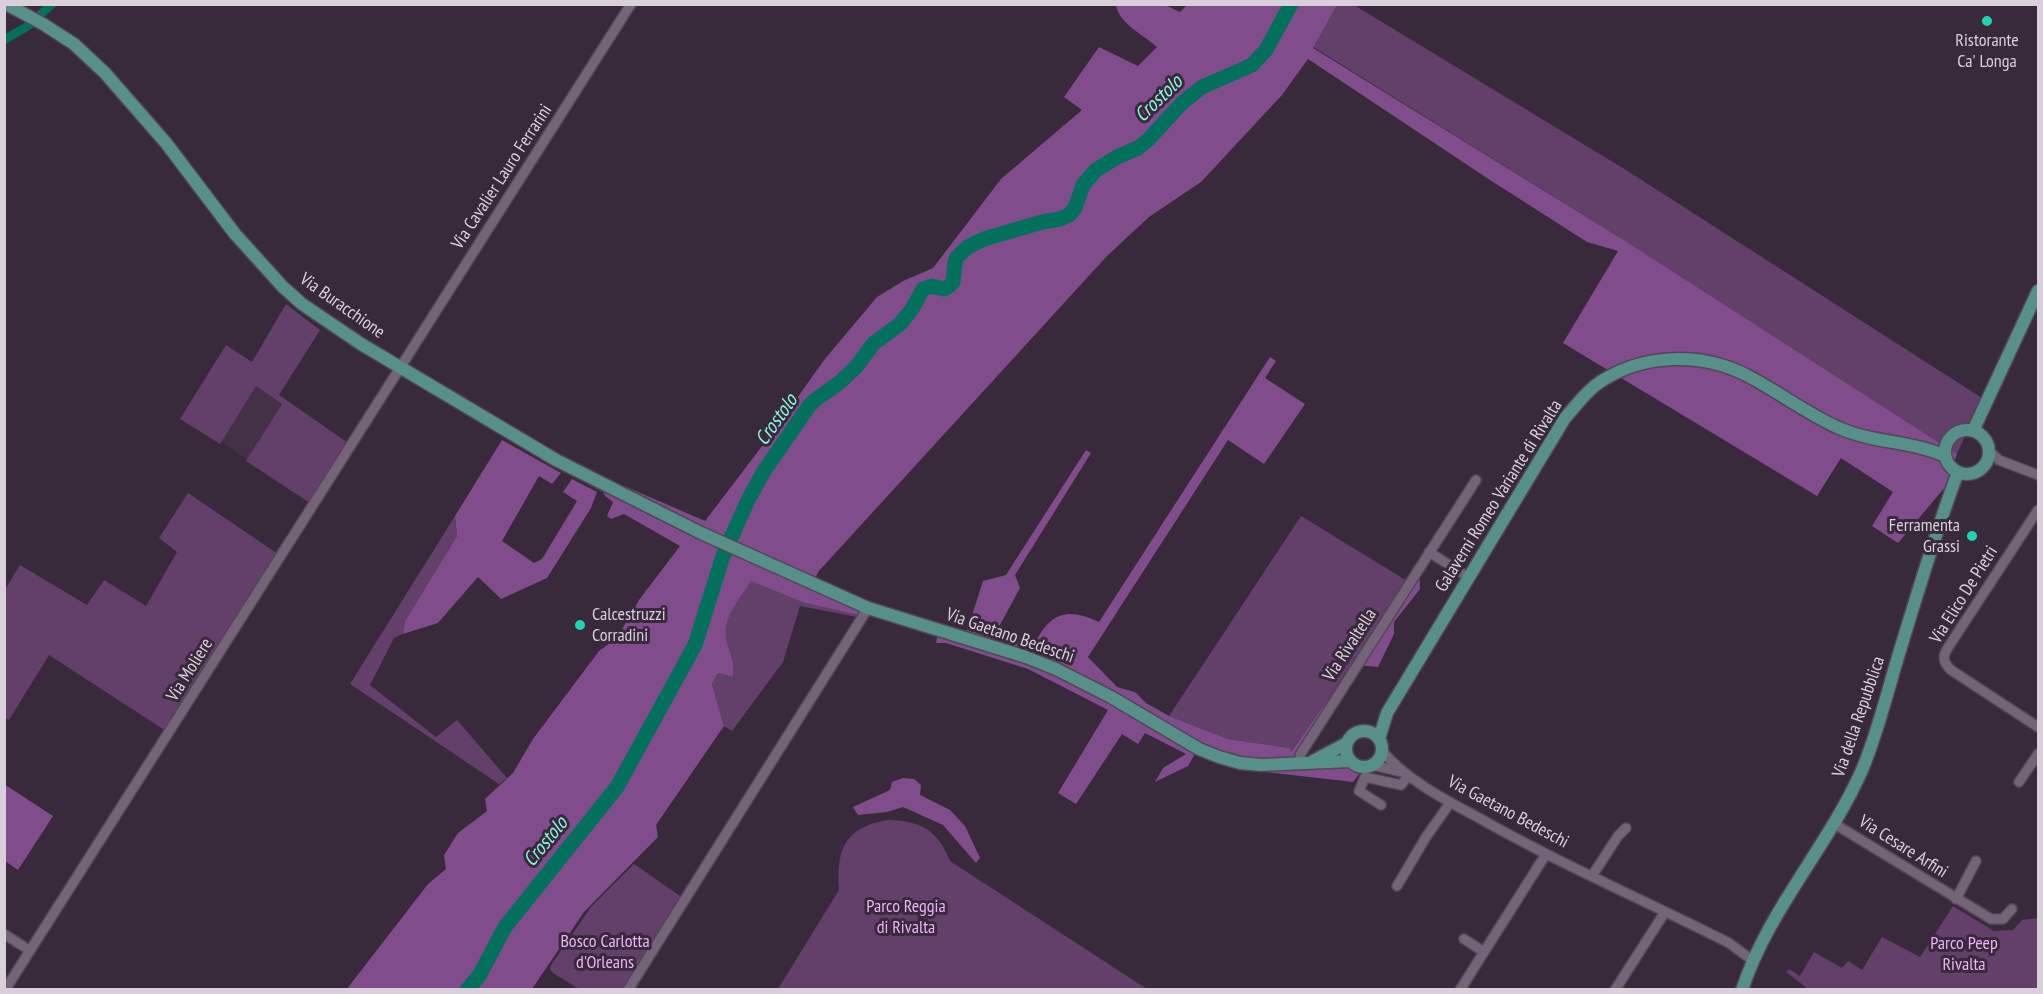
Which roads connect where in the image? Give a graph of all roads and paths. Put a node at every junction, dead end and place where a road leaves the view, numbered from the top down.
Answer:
1 (6, 4) edge
2 (631, 4) edge
3 (2038, 291) edge
4 (400, 367) junction
5 (1973, 431) junction
6 (1946, 449) junction
7 (1992, 457) junction
8 (1958, 472) junction
9 (2038, 475) edge
10 (1476, 480) dead end
11 (2038, 510) edge
12 (697, 531) joint
13 (1429, 552) junction
14 (1468, 577) junction
15 (868, 608) junction
16 (1387, 714) junction
17 (2038, 727) edge
18 (1364, 731) junction
19 (1347, 743) junction
20 (1380, 745) junction
21 (2038, 754) edge
22 (1299, 755) dead end
23 (1350, 760) junction
24 (1309, 764) junction
25 (1372, 765) junction
26 (1406, 774) junction
27 (2019, 782) dead end
28 (1450, 802) junction
29 (1381, 805) dead end
30 (1833, 823) junction
31 (1626, 828) dead end
32 (1546, 854) junction
33 (1976, 861) dead end
34 (1592, 876) junction
35 (1397, 886) dead end
36 (1956, 899) junction
37 (2012, 909) dead end
38 (1665, 912) junction
39 (4, 934) edge
40 (1464, 939) dead end
41 (29, 950) junction
42 (1484, 952) junction
43 (1752, 960) junction
44 (5, 990) edge
45 (628, 990) edge
46 (1460, 990) edge
47 (1616, 990) edge
48 (1742, 990) edge

1 - 4 main road, Via Buracchione
2 - 4 street, Via Cavalier Lauro Ferrarini
3 - 5 main road
4 - 12 main road, Via Buracchione
4 - 41 street, Via Moliere
5 - 6 main road
5 - 7 main road
6 - 8 main road
6 - 14 main road, Galaverni Romeo Variante di Rivalta
7 - 8 main road
7 - 9 street
8 - 30 main road, Via della Repubblica
10 - 13 street, Via Rivaltella
11 - 17 street, Via Elico De Pietri
12 - 15 main road, Via Gaetano Bedeschi
13 - 14 street
13 - 22 street, Via Rivaltella
14 - 16 main road, Galaverni Romeo Variante di Rivalta
15 - 24 main road, Via Gaetano Bedeschi
15 - 45 street
16 - 18 main road, Galaverni Romeo Variante di Rivalta
16 - 20 main road, Galaverni Romeo Variante di Rivalta
18 - 19 main road
18 - 20 main road
19 - 23 main road
19 - 24 main road, Via Gaetano Bedeschi
20 - 25 main road
20 - 26 street, Via Gaetano Bedeschi
21 - 27 street
23 - 24 main road, Via Gaetano Bedeschi
23 - 25 main road
25 - 26 street, Via Gaetano Bedeschi
26 - 28 street, Via Gaetano Bedeschi
26 - 29 street
28 - 32 street, Via Gaetano Bedeschi
28 - 35 street
30 - 36 street, Via Cesare Arfini
30 - 43 main road, Via della Repubblica
31 - 34 street
32 - 34 street, Via Gaetano Bedeschi
32 - 42 street
33 - 36 street, Via Cesare Arfini
34 - 38 street, Via Gaetano Bedeschi
36 - 37 street, Via Cesare Arfini
38 - 43 street, Via Gaetano Bedeschi
38 - 47 street
39 - 41 street
40 - 42 street
41 - 44 street, Via Moliere
42 - 46 street
43 - 48 main road, Via della Repubblica

